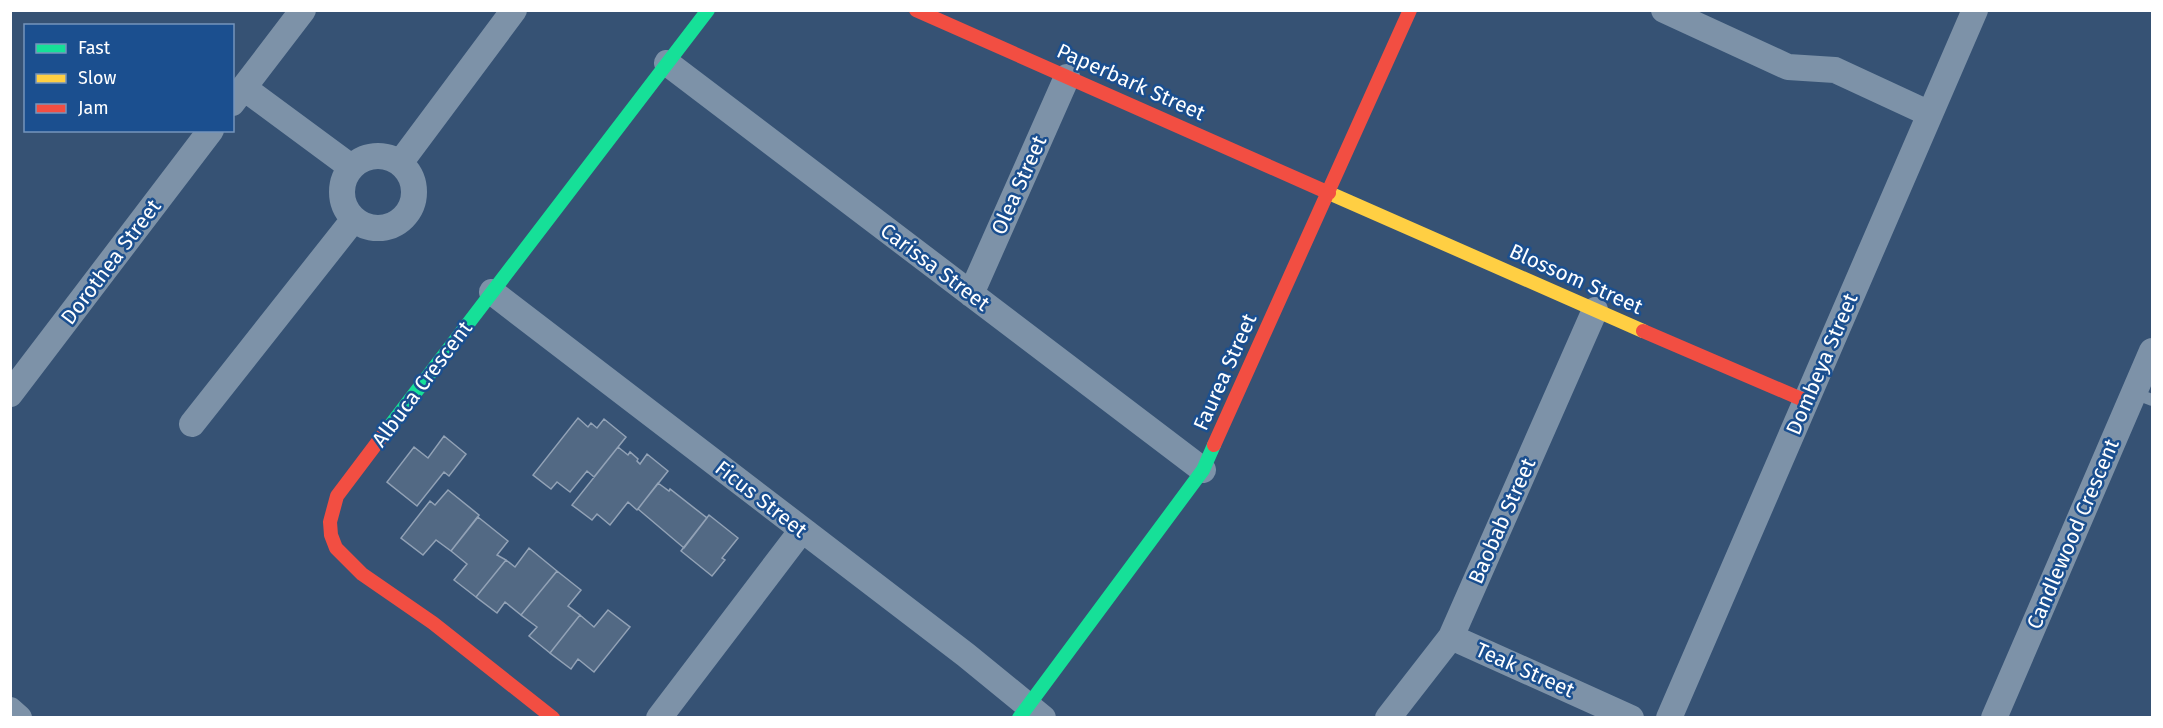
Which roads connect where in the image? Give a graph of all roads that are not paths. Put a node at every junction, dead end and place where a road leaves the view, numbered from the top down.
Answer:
1 (303, 10) edge
2 (514, 10) edge
3 (708, 10) edge
4 (916, 10) edge
5 (1410, 10) edge
6 (1664, 10) edge
7 (1975, 10) edge
8 (667, 63) junction
9 (1067, 77) junction
10 (238, 95) edge
11 (1930, 114) junction
12 (209, 132) edge
13 (400, 163) junction
14 (351, 167) junction
15 (1329, 192) junction
16 (354, 219) junction
17 (492, 292) junction
18 (971, 294) junction
19 (1595, 310) junction
20 (2152, 351) edge
21 (10, 394) edge
22 (2144, 396) edge
23 (1806, 401) junction
24 (192, 424) dead end
25 (1203, 470) junction
26 (802, 530) junction
27 (1451, 637) junction
28 (10, 710) edge
29 (1031, 713) edge
30 (19, 717) edge
31 (553, 717) edge
32 (659, 717) edge
33 (1388, 717) edge
34 (1631, 717) edge
35 (1669, 717) edge
36 (1994, 717) edge

1 - 10 street
2 - 13 street
3 - 8 street, Albuca Crescent
4 - 9 street, Paperbark Street
5 - 15 street, Faurea Street
6 - 11 street
7 - 11 street, Dombeya Street
8 - 17 street, Albuca Crescent
8 - 18 street, Carissa Street
9 - 15 street, Paperbark Street
9 - 18 street, Olea Street
10 - 14 street
11 - 23 street, Dombeya Street
12 - 21 street, Dorothea Street
13 - 14 street
13 - 16 street
14 - 16 street
15 - 19 street, Blossom Street
15 - 25 street, Faurea Street
16 - 24 street
17 - 26 street, Ficus Street
17 - 31 street, Albuca Crescent
18 - 25 street, Carissa Street
19 - 23 street, Blossom Street
19 - 27 street, Baobab Street
20 - 22 street, Candlewood Crescent
22 - 36 street, Candlewood Crescent
23 - 35 street, Dombeya Street
25 - 29 street, Faurea Street
26 - 29 street, Ficus Street
26 - 32 street
27 - 33 street, Baobab Street
27 - 34 street, Teak Street
28 - 30 street

